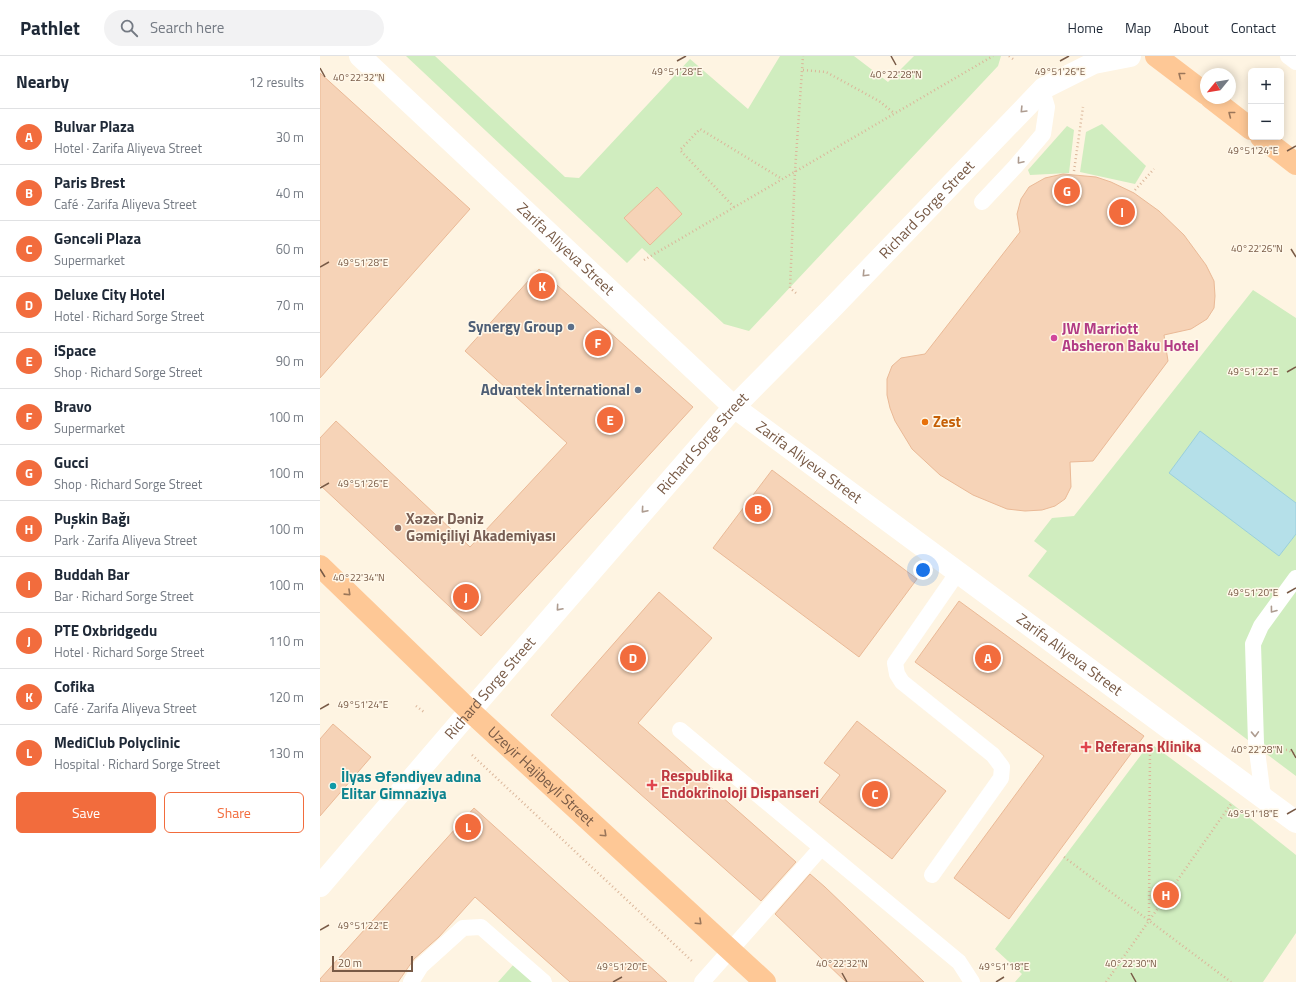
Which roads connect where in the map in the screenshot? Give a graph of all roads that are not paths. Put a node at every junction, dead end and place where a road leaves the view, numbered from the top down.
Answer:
1 (360, 56) edge
2 (1130, 56) edge
3 (1156, 56) edge
4 (1288, 56) edge
5 (1296, 62) edge
6 (1200, 89) edge
7 (1042, 90) junction
8 (1219, 104) edge
9 (1248, 127) edge
10 (1265, 140) edge
11 (1296, 164) edge
12 (982, 202) dead end
13 (734, 407) junction
14 (320, 566) edge
15 (958, 572) junction
16 (1296, 578) edge
17 (470, 711) junction
18 (680, 730) dead end
19 (1263, 797) junction
20 (1296, 822) edge
21 (821, 848) junction
22 (932, 875) dead end
23 (320, 886) edge
24 (730, 951) junction
25 (705, 979) edge
26 (411, 982) edge
27 (544, 982) edge
28 (765, 982) edge
29 (972, 982) edge

1 - 13 street, Zarifa Aliyeva Street
2 - 7 street, Richard Sorge Street
6 -> 3 highway
4 - 5 lane
7 -> 12 lane
7 -> 13 street, Richard Sorge Street
9 -> 8 highway
10 - 11 highway
13 - 15 street, Zarifa Aliyeva Street
13 -> 17 street, Richard Sorge Street
14 -> 17 highway, Uzeyir Hajibeyli Street
15 - 19 street, Zarifa Aliyeva Street
15 - 22 lane
16 -> 19 lane
17 - 23 street, Richard Sorge Street
17 -> 24 highway, Uzeyir Hajibeyli Street
18 - 21 lane
19 - 20 street, Zarifa Aliyeva Street
21 - 24 lane
21 - 29 lane
24 - 25 lane
24 - 28 highway, Uzeyir Hajibeyli Street
26 - 27 lane

